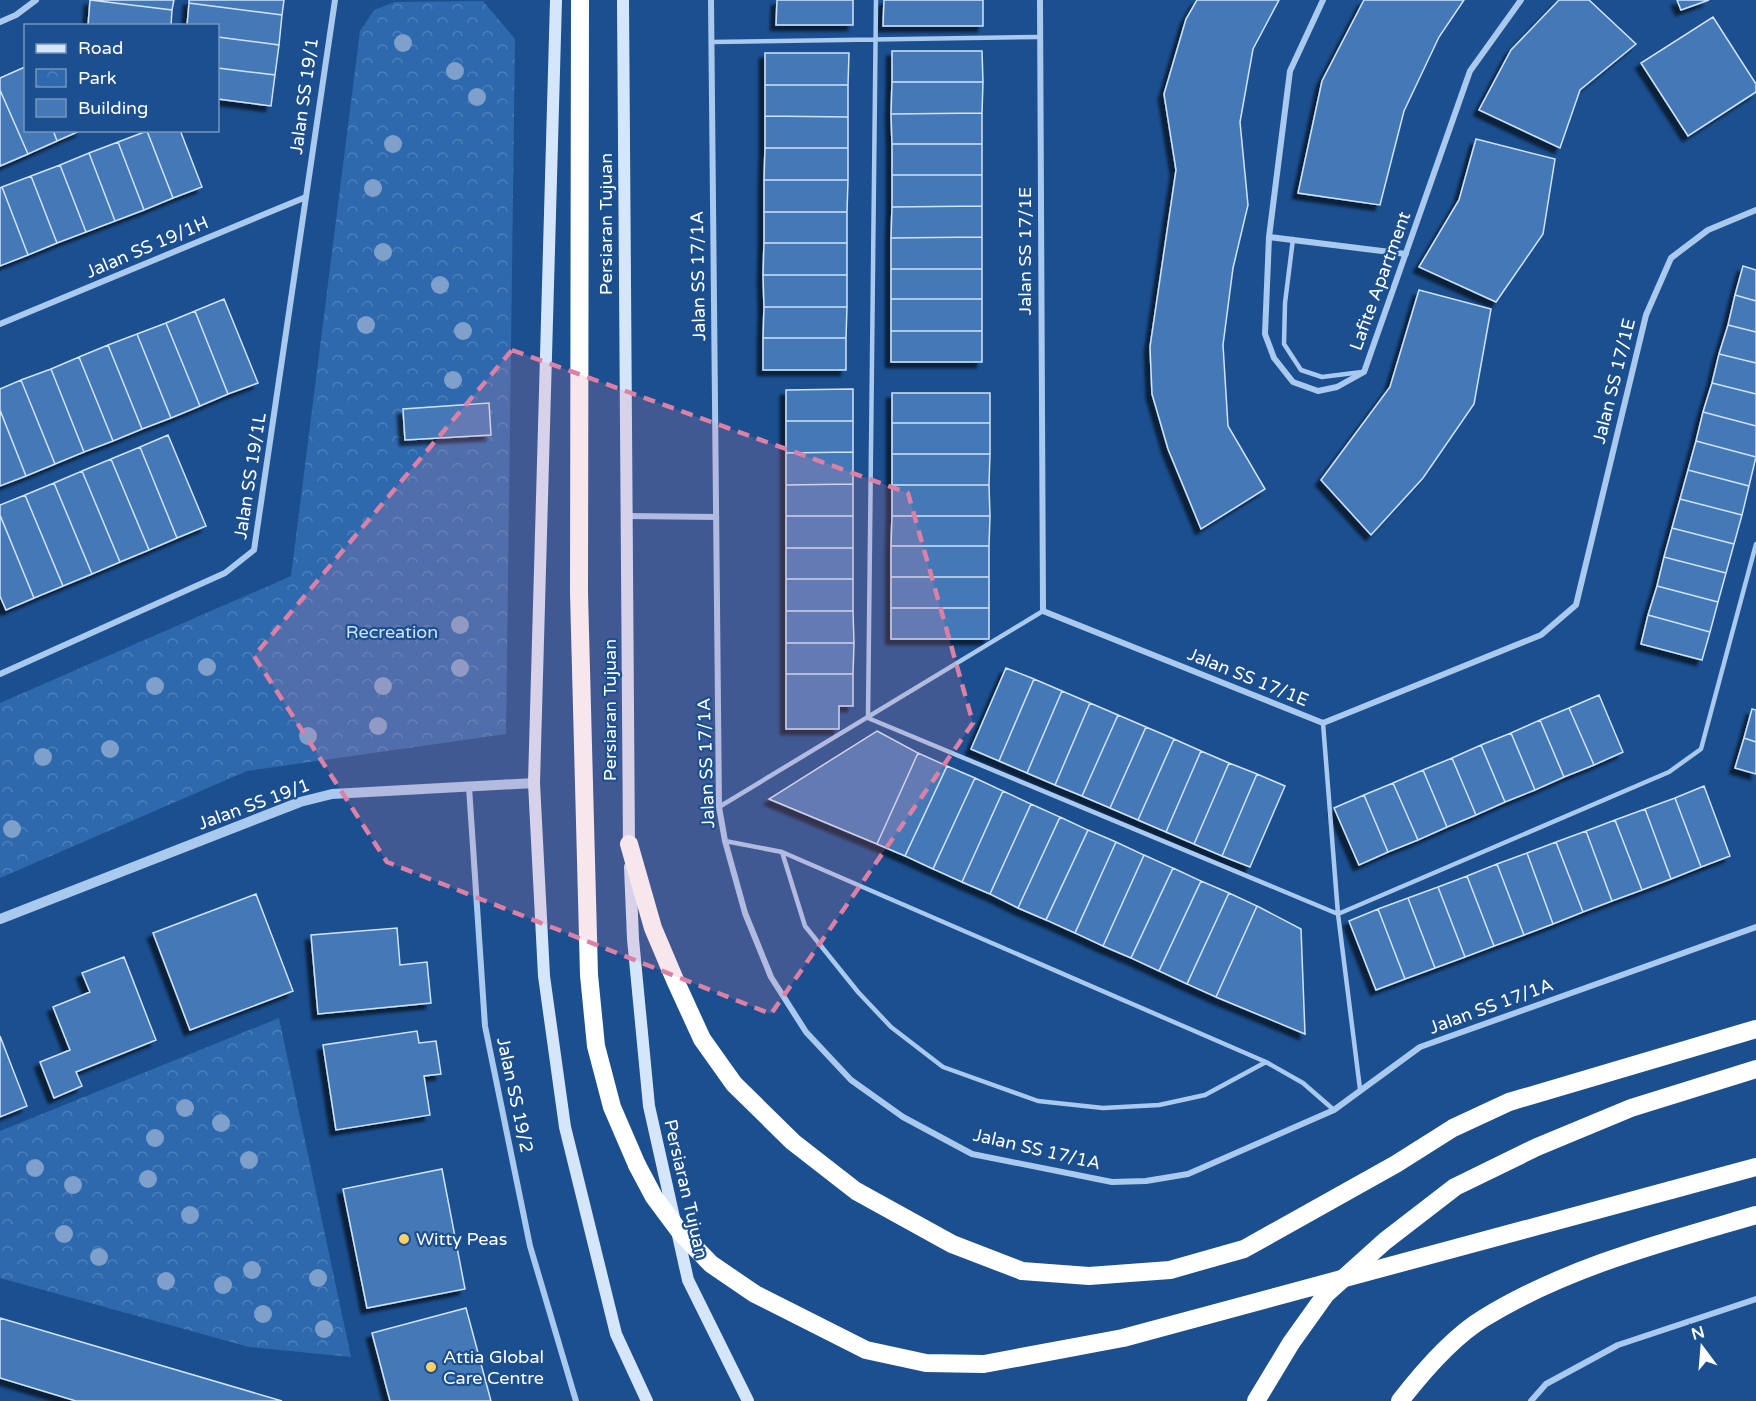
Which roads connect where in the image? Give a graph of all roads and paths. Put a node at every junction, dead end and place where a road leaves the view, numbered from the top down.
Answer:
1 (36, 0) edge
2 (335, 0) edge
3 (556, 0) edge
4 (580, 0) edge
5 (623, 0) edge
6 (711, 0) edge
7 (876, 0) edge
8 (1040, 0) edge
9 (1323, 0) edge
10 (1521, 0) edge
11 (0, 22) edge
12 (1039, 37) junction
13 (876, 41) junction
14 (711, 42) junction
15 (306, 197) junction
16 (1756, 210) edge
17 (1269, 237) junction
18 (1293, 240) junction
19 (1406, 254) junction
20 (0, 324) edge
21 (1364, 372) junction
22 (627, 516) junction
23 (716, 517) junction
24 (1756, 544) edge
25 (1043, 611) junction
26 (0, 674) edge
27 (868, 718) junction
28 (1323, 723) junction
29 (534, 783) junction
30 (469, 787) junction
31 (719, 807) junction
32 (725, 841) junction
33 (629, 844) junction
34 (782, 852) junction
35 (1338, 914) junction
36 (0, 919) edge
37 (1756, 927) edge
38 (1756, 1029) edge
39 (1266, 1062) junction
40 (1756, 1069) edge
41 (1360, 1089) junction
42 (1334, 1110) junction
43 (1756, 1167) edge
44 (1756, 1215) edge
45 (1756, 1299) edge
46 (576, 1401) edge
47 (647, 1401) edge
48 (748, 1401) edge
49 (1256, 1401) edge
50 (1400, 1401) edge
51 (1531, 1401) edge

1 - 11 street
2 - 15 street, Jalan SS 19/1
3 - 29 main road
4 - 43 highway, bridge
5 - 22 main road, Persiaran Tujuan
6 - 14 street, Jalan SS 17/1A
7 - 13 lane
8 - 12 street, Jalan SS 17/1E
9 - 17 street, Lafite Apartment
10 - 19 street, Lafite Apartment
12 - 13 lane
12 - 25 street, Jalan SS 17/1E
13 - 14 lane
13 - 27 lane
14 - 23 street, Jalan SS 17/1A
15 - 20 street, Jalan SS 19/1H
15 - 26 street, Jalan SS 19/1L
16 - 28 street, Jalan SS 17/1E
17 - 18 street
17 - 21 street, Lafite Apartment
18 - 19 street
18 - 21 lane
19 - 21 street, Lafite Apartment
22 - 23 street
22 - 33 main road, Persiaran Tujuan
23 - 31 street, Jalan SS 17/1A
24 - 35 lane
25 - 27 lane
25 - 28 street, Jalan SS 17/1E
27 - 31 lane
27 - 35 lane
28 - 35 lane
29 - 30 street, Jalan SS 19/1
29 - 47 main road
30 - 36 street, Jalan SS 19/1
30 - 46 street, Jalan SS 19/2
31 - 32 street, Jalan SS 17/1A
32 - 34 lane
32 - 42 street, Jalan SS 17/1A
33 - 38 highway
33 - 48 main road, Persiaran Tujuan
34 - 39 lane
34 - 39 lane
35 - 41 lane
37 - 41 street, Jalan SS 17/1A
39 - 42 lane
40 - 49 highway
41 - 42 street, Jalan SS 17/1A
44 - 50 highway
45 - 51 street

